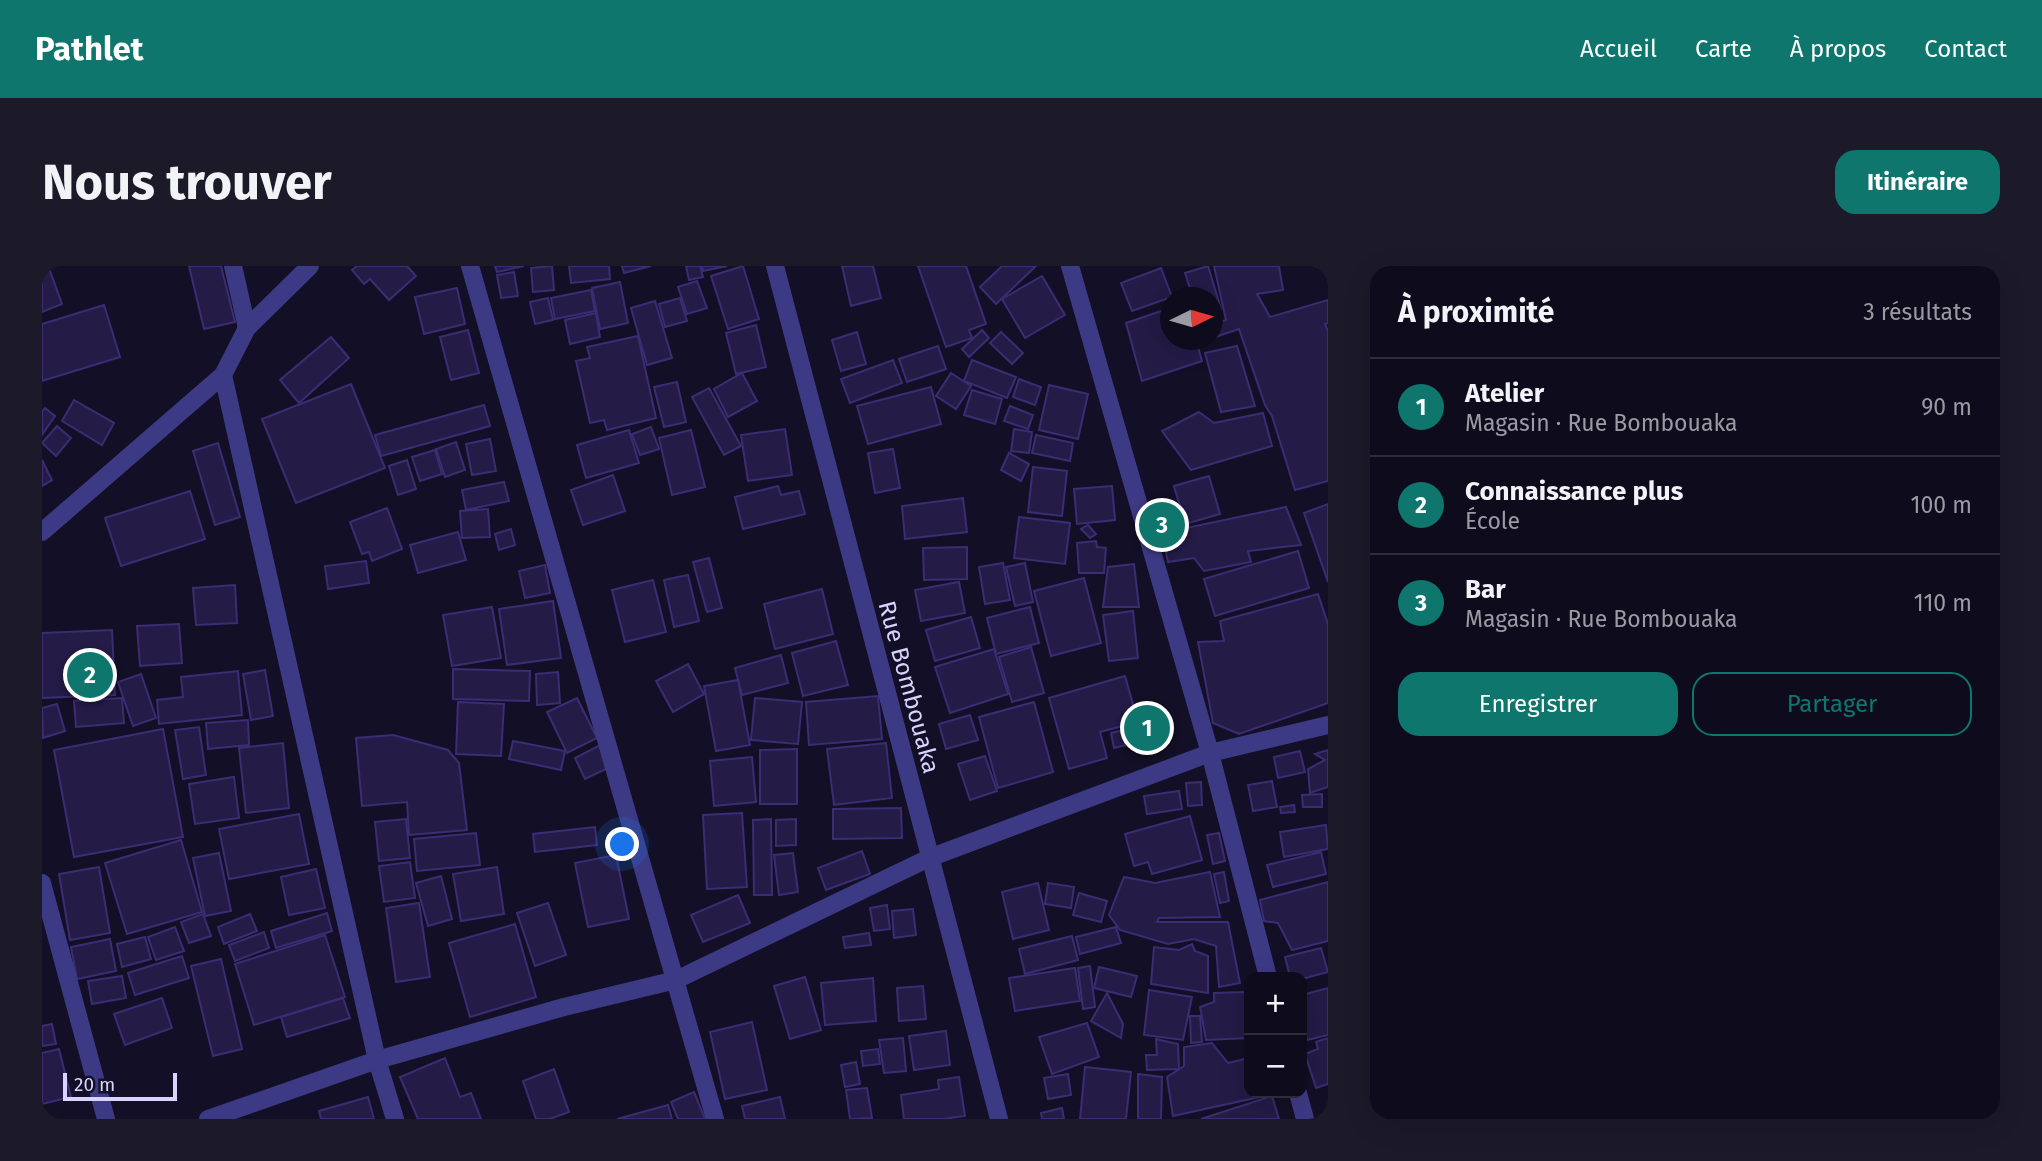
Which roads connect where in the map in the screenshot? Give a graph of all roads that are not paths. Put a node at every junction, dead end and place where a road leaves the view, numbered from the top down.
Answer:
1 (233, 266) edge
2 (310, 266) edge
3 (470, 266) edge
4 (775, 266) edge
5 (1070, 266) edge
6 (247, 327) junction
7 (223, 375) junction
8 (42, 532) edge
9 (1328, 725) edge
10 (1210, 753) junction
11 (929, 858) junction
12 (42, 883) edge
13 (1267, 972) edge
14 (676, 980) junction
15 (377, 1060) junction
16 (1299, 1098) edge
17 (106, 1119) edge
18 (208, 1119) edge
19 (395, 1119) edge
20 (715, 1119) edge
21 (999, 1119) edge
22 (1305, 1119) edge

1 - 6 street
2 - 6 street
3 - 14 street
4 - 11 street, Rue Bombouaka
5 - 10 street
6 - 7 street
7 - 8 street
7 - 15 street
9 - 10 street
10 - 11 street
10 - 13 street
11 - 14 street
11 - 21 street, Rue Bombouaka
12 - 17 street
14 - 15 street
14 - 20 street
15 - 18 street
15 - 19 street
16 - 22 street

